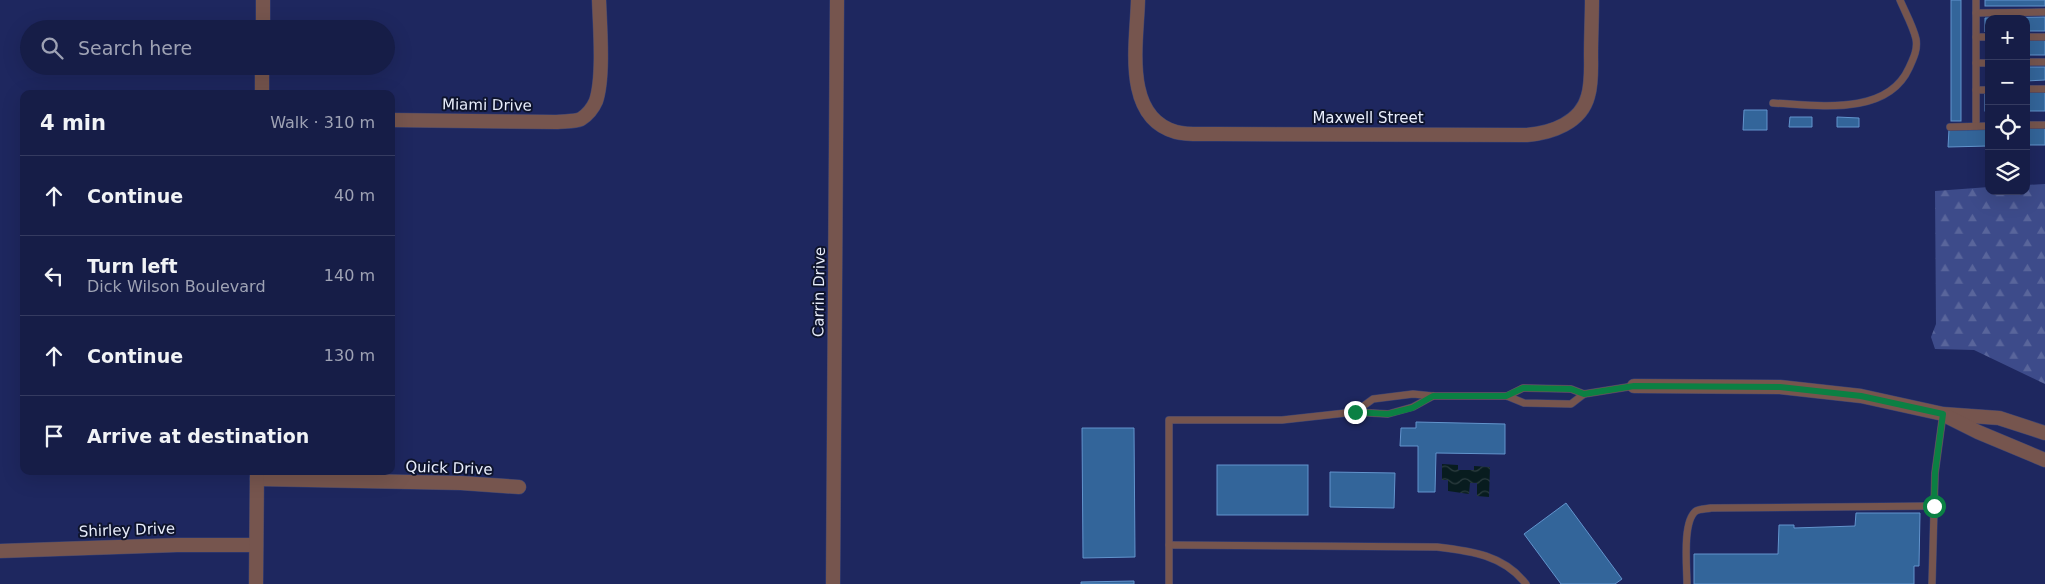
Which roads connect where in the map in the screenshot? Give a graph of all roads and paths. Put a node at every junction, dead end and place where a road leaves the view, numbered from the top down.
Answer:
1 (263, 0) edge
2 (599, 0) edge
3 (838, 0) edge
4 (1138, 0) edge
5 (1592, 0) edge
6 (1900, 0) edge
7 (1976, 0) edge
8 (2045, 12) edge
9 (1976, 13) junction
10 (263, 20) edge
11 (1985, 37) edge
12 (2030, 37) edge
13 (2045, 37) edge
14 (1976, 38) junction
15 (2030, 62) edge
16 (2045, 62) edge
17 (1976, 63) junction
18 (1985, 63) edge
19 (262, 75) edge
20 (2030, 89) edge
21 (2045, 89) edge
22 (262, 90) edge
23 (1976, 90) junction
24 (1985, 90) edge
25 (1773, 103) dead end
26 (395, 120) edge
27 (2030, 125) edge
28 (2045, 125) edge
29 (1976, 126) junction
30 (1985, 126) edge
31 (1950, 127) dead end
32 (1634, 386) joint
33 (1584, 394) junction
34 (1433, 396) junction
35 (1506, 396) junction
36 (1355, 412) junction
37 (1943, 414) junction
38 (2045, 433) edge
39 (2045, 460) edge
40 (257, 475) edge
41 (519, 487) dead end
42 (1934, 506) junction
43 (256, 545) junction
44 (1169, 545) junction
45 (0, 551) edge
46 (256, 584) edge
47 (833, 584) edge
48 (1169, 584) edge
49 (1526, 584) edge
50 (1687, 584) edge
51 (1932, 584) edge

1 - 10 street
2 - 26 street, Miami Drive
3 - 47 street, Carrin Drive
4 - 5 street, Maxwell Street
6 - 25 lane
7 - 9 lane
8 - 9 lane
9 - 14 lane
11 - 14 lane
12 - 13 lane
14 - 17 lane
15 - 16 lane
17 - 18 lane
17 - 23 lane
19 - 22 street
20 - 21 lane
23 - 24 lane
23 - 29 lane
27 - 28 lane
29 - 30 lane
29 - 31 lane
32 - 33 lane
32 - 37 street
33 - 35 lane
33 - 35 lane
34 - 35 lane
34 - 36 lane
34 - 36 lane
36 - 44 lane
37 - 38 street
37 - 39 street
37 - 42 lane
40 - 41 street, Quick Drive
40 - 43 street
42 - 50 lane
42 - 51 lane
43 - 45 street, Shirley Drive
43 - 46 street
44 - 48 lane
44 - 49 lane

